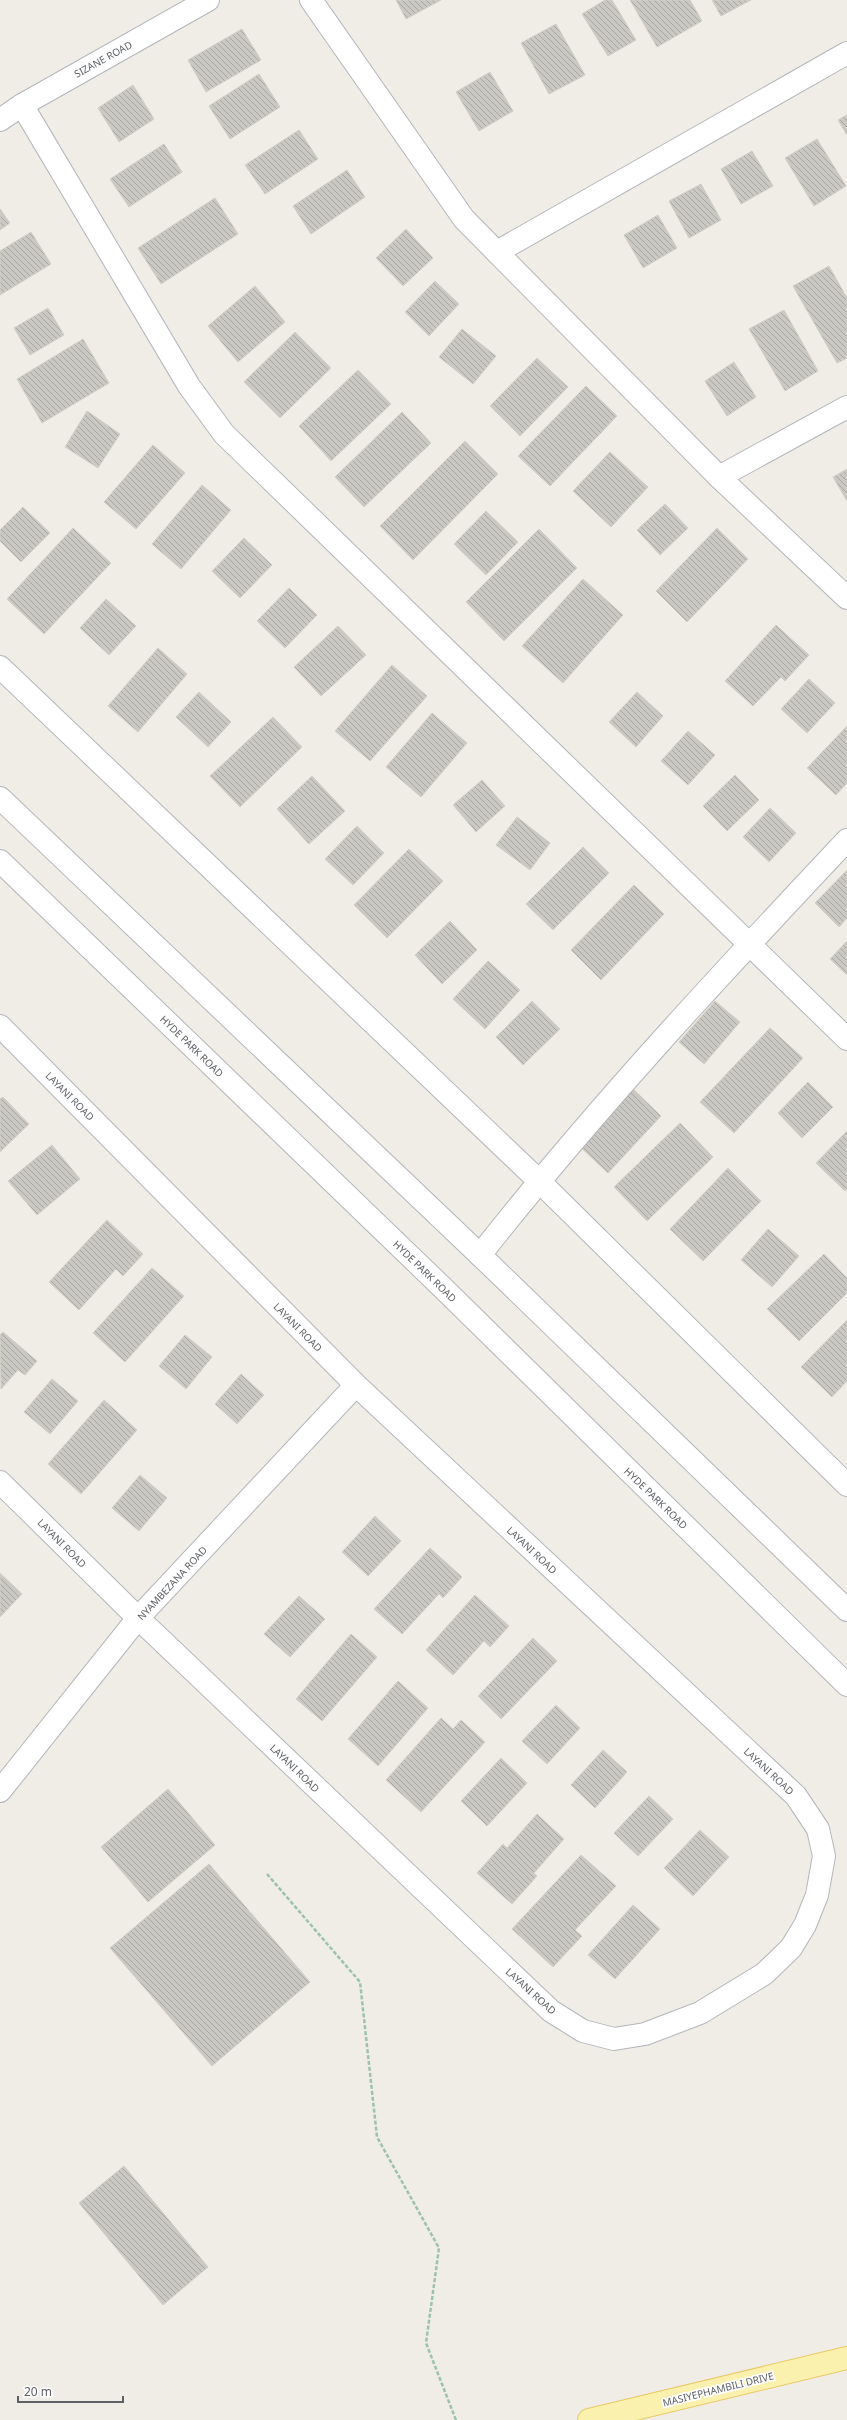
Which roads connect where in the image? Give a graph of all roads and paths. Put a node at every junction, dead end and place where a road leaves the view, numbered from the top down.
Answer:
1 (208, 0) edge
2 (311, 0) edge
3 (847, 53) edge
4 (22, 105) junction
5 (0, 120) edge
6 (497, 252) junction
7 (847, 407) edge
8 (719, 477) junction
9 (847, 598) edge
10 (0, 667) edge
11 (0, 798) edge
12 (847, 840) edge
13 (0, 861) edge
14 (749, 945) junction
15 (0, 1026) edge
16 (847, 1039) edge
17 (538, 1180) junction
18 (480, 1255) junction
19 (356, 1385) junction
20 (0, 1482) edge
21 (847, 1484) edge
22 (847, 1610) edge
23 (138, 1618) junction
24 (847, 1685) edge
25 (0, 1791) edge
26 (267, 1874) dead end
27 (847, 2358) edge
28 (456, 2420) edge
29 (588, 2420) edge

1 - 4 street, SIZANE ROAD
2 - 6 street
3 - 6 street
4 - 5 street, SIZANE ROAD
4 - 14 street
6 - 8 street
7 - 8 street
8 - 9 street
10 - 17 street
11 - 18 street
12 - 14 street
13 - 24 street, HYDE PARK ROAD
14 - 16 street
14 - 17 street
15 - 19 street, LAYANI ROAD
17 - 18 street
17 - 21 street
18 - 22 street
19 - 23 street, NYAMBEZANA ROAD
19 - 23 street, LAYANI ROAD
20 - 23 street, LAYANI ROAD
23 - 25 street, NYAMBEZANA ROAD
26 - 28 path
27 - 29 main road, MASIYEPHAMBILI DRIVE

